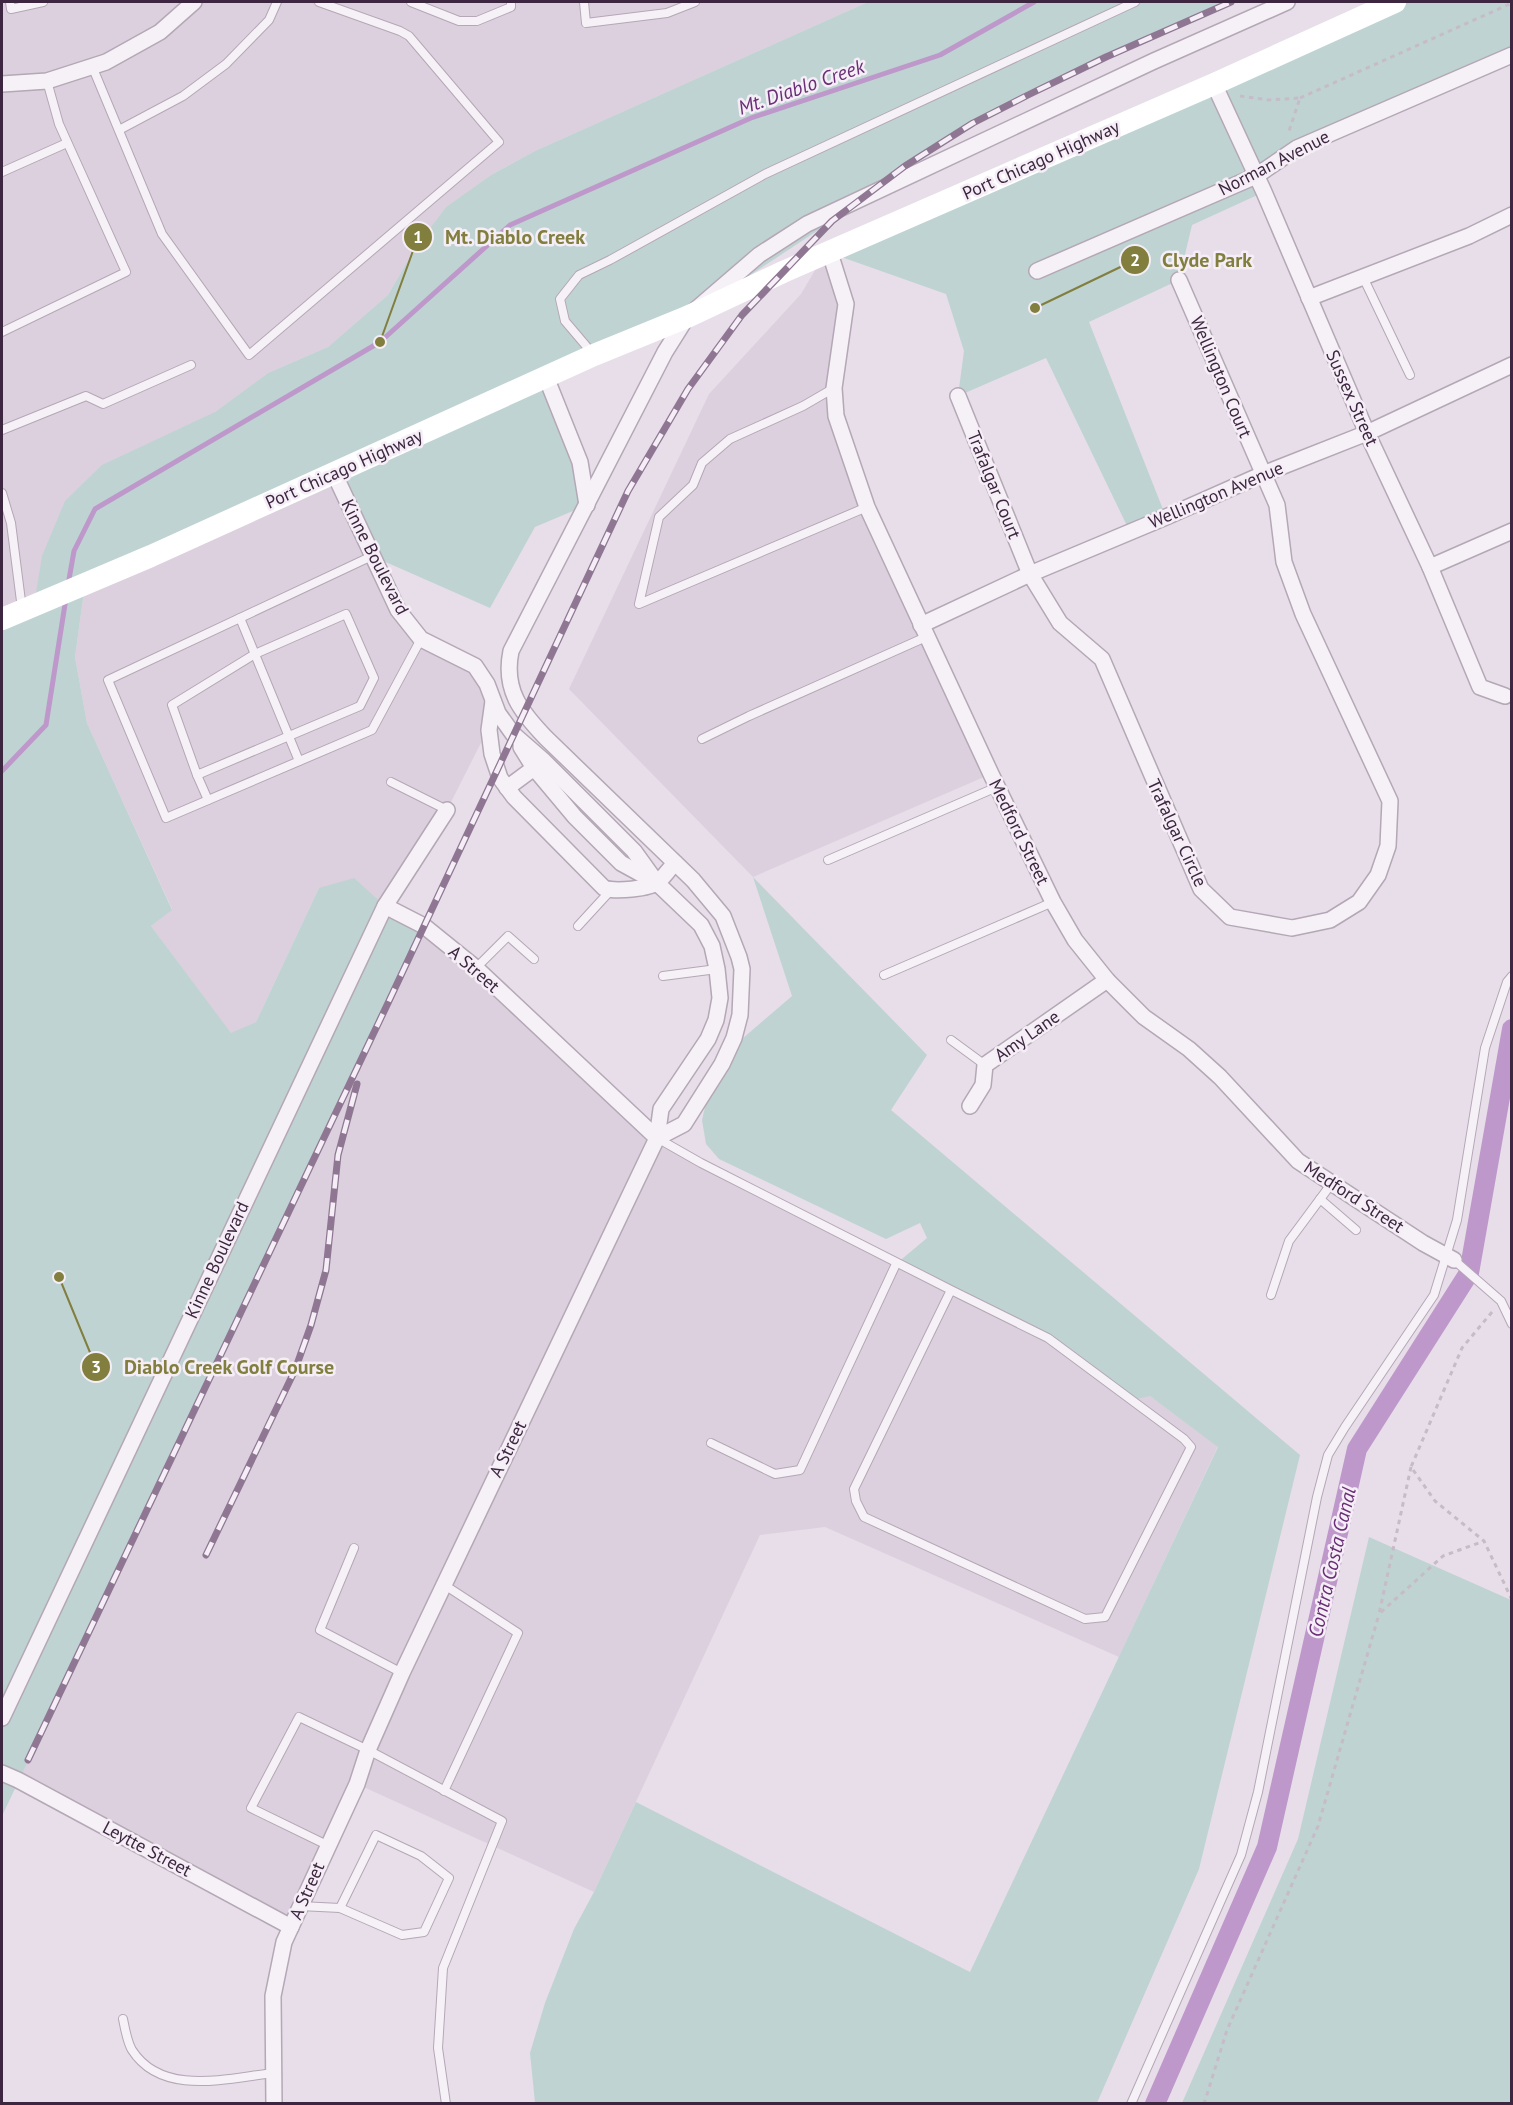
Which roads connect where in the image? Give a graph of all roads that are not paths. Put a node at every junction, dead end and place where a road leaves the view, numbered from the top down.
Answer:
1 (10, 2) edge
2 (43, 2) edge
3 (194, 2) edge
4 (277, 2) edge
5 (319, 2) edge
6 (411, 2) edge
7 (511, 2) edge
8 (584, 2) edge
9 (695, 2) edge
10 (1136, 2) edge
11 (1287, 2) edge
12 (1395, 2) edge
13 (1512, 55) edge
14 (92, 66) junction
15 (47, 81) junction
16 (2, 84) edge
17 (1216, 88) junction
18 (119, 130) junction
19 (67, 143) junction
20 (2, 172) edge
21 (1256, 176) junction
22 (1512, 215) edge
23 (830, 253) junction
24 (1037, 271) dead end
25 (1364, 277) junction
26 (1179, 280) dead end
27 (1309, 298) junction
28 (687, 317) junction
29 (2, 332) edge
30 (594, 355) junction
31 (191, 364) dead end
32 (1512, 364) edge
33 (1410, 375) dead end
34 (546, 377) junction
35 (834, 388) junction
36 (958, 396) dead end
37 (2, 430) edge
38 (1367, 433) junction
39 (334, 473) junction
40 (1263, 474) junction
41 (2, 493) edge
42 (587, 506) junction
43 (867, 507) junction
44 (1512, 531) edge
45 (372, 556) junction
46 (1430, 567) junction
47 (1030, 574) junction
48 (8, 616) edge
49 (240, 618) junction
50 (923, 631) junction
51 (421, 639) junction
52 (255, 654) junction
53 (1506, 696) dead end
54 (494, 701) junction
55 (513, 734) junction
56 (289, 738) junction
57 (546, 738) junction
58 (702, 739) dead end
59 (534, 752) junction
60 (299, 761) junction
61 (534, 768) junction
62 (197, 775) junction
63 (391, 782) dead end
64 (997, 787) junction
65 (507, 788) junction
66 (208, 800) junction
67 (447, 810) joint
68 (828, 860) dead end
69 (675, 863) junction
70 (657, 883) junction
71 (611, 890) junction
72 (1053, 902) junction
73 (385, 906) junction
74 (578, 926) dead end
75 (534, 959) dead end
76 (476, 968) junction
77 (717, 969) junction
78 (884, 975) dead end
79 (663, 976) dead end
80 (1512, 976) edge
81 (1107, 980) junction
82 (951, 1040) dead end
83 (984, 1065) junction
84 (970, 1106) dead end
85 (657, 1138) junction
86 (1332, 1183) junction
87 (1320, 1200) junction
88 (1356, 1230) dead end
89 (1449, 1257) junction
90 (896, 1264) junction
91 (951, 1290) junction
92 (1271, 1295) dead end
93 (1512, 1324) edge
94 (711, 1443) dead end
95 (354, 1548) dead end
96 (443, 1584) junction
97 (402, 1673) junction
98 (2, 1718) edge
99 (368, 1750) junction
100 (2, 1773) edge
101 (444, 1791) junction
102 (327, 1845) junction
103 (300, 1906) junction
104 (340, 1908) junction
105 (291, 1928) junction
106 (123, 2019) dead end
107 (274, 2073) junction
108 (274, 2103) edge
109 (446, 2103) edge
110 (1131, 2103) edge

1 - 2 lane
3 - 14 street
4 - 18 lane
5 - 18 lane
6 - 7 lane
8 - 9 lane
10 - 30 lane
11 - 28 street, Port Chicago Highway
12 - 17 street, Port Chicago Highway
13 - 21 street, Norman Avenue
14 - 15 street
14 - 18 lane
15 - 16 street
15 - 19 lane
17 - 21 street, Sussex Street
17 - 23 street, Port Chicago Highway
19 - 20 lane
19 - 29 lane
21 - 24 street, Norman Avenue
21 - 27 street, Sussex Street
22 - 25 street
23 - 28 street, Port Chicago Highway
23 - 35 street, Medford Street
25 - 27 street
25 - 33 lane
26 - 40 street, Wellington Court
27 - 38 street, Sussex Street
28 - 30 street, Port Chicago Highway
28 - 42 street
30 - 34 street, Port Chicago Highway
31 - 37 lane
32 - 38 street, Wellington Avenue
34 - 39 street, Port Chicago Highway
34 - 42 street
35 - 43 street, Medford Street
35 - 43 lane
36 - 47 street, Trafalgar Court
38 - 40 street, Wellington Avenue
38 - 46 street, Sussex Street
39 - 45 street, Kinne Boulevard
39 - 48 street, Port Chicago Highway
40 - 47 street, Wellington Avenue
40 - 47 street, Trafalgar Circle
41 - 48 lane
42 - 57 street
43 - 50 street, Medford Street
44 - 46 street
45 - 49 lane
45 - 51 street, Kinne Boulevard
46 - 53 street, Sussex Street
47 - 50 street, Wellington Avenue
49 - 52 lane
49 - 66 lane
50 - 58 lane
50 - 64 street, Medford Street
51 - 54 street
51 - 60 lane
52 - 56 lane
52 - 56 lane
52 - 62 lane
54 - 55 street
54 - 65 street
55 - 59 street
55 - 61 street
56 - 60 lane
56 - 62 lane
57 - 59 street
57 - 69 street
59 - 70 street
60 - 66 lane
61 - 65 street
61 - 70 street
62 - 66 lane
63 - 67 lane
64 - 68 lane
64 - 72 street, Medford Street
65 - 71 street
67 - 73 street, Kinne Boulevard
69 - 70 street
69 - 85 street
70 - 71 street
70 - 77 street
71 - 74 lane
72 - 78 lane
72 - 81 street, Medford Street
73 - 76 street, A Street
73 - 98 street, Kinne Boulevard
75 - 76 lane
76 - 85 street, A Street
77 - 79 lane
77 - 85 street
80 - 89 lane
81 - 83 street, Amy Lane
81 - 86 street, Medford Street
82 - 83 lane
83 - 84 street, Amy Lane
85 - 90 lane
85 - 96 street, A Street
86 - 87 lane
86 - 89 street, Medford Street
87 - 88 lane
87 - 92 lane
89 - 93 lane
89 - 110 lane
90 - 91 lane
90 - 94 lane
91 - 91 lane
95 - 97 lane
96 - 97 street, A Street
96 - 101 lane
97 - 99 street, A Street
99 - 101 lane
99 - 102 street, A Street
99 - 102 lane
100 - 105 street, Leytte Street
101 - 109 lane
102 - 103 street, A Street
103 - 104 lane
103 - 105 street, A Street
104 - 104 lane
105 - 107 street, A Street
106 - 107 lane
107 - 108 street, A Street

